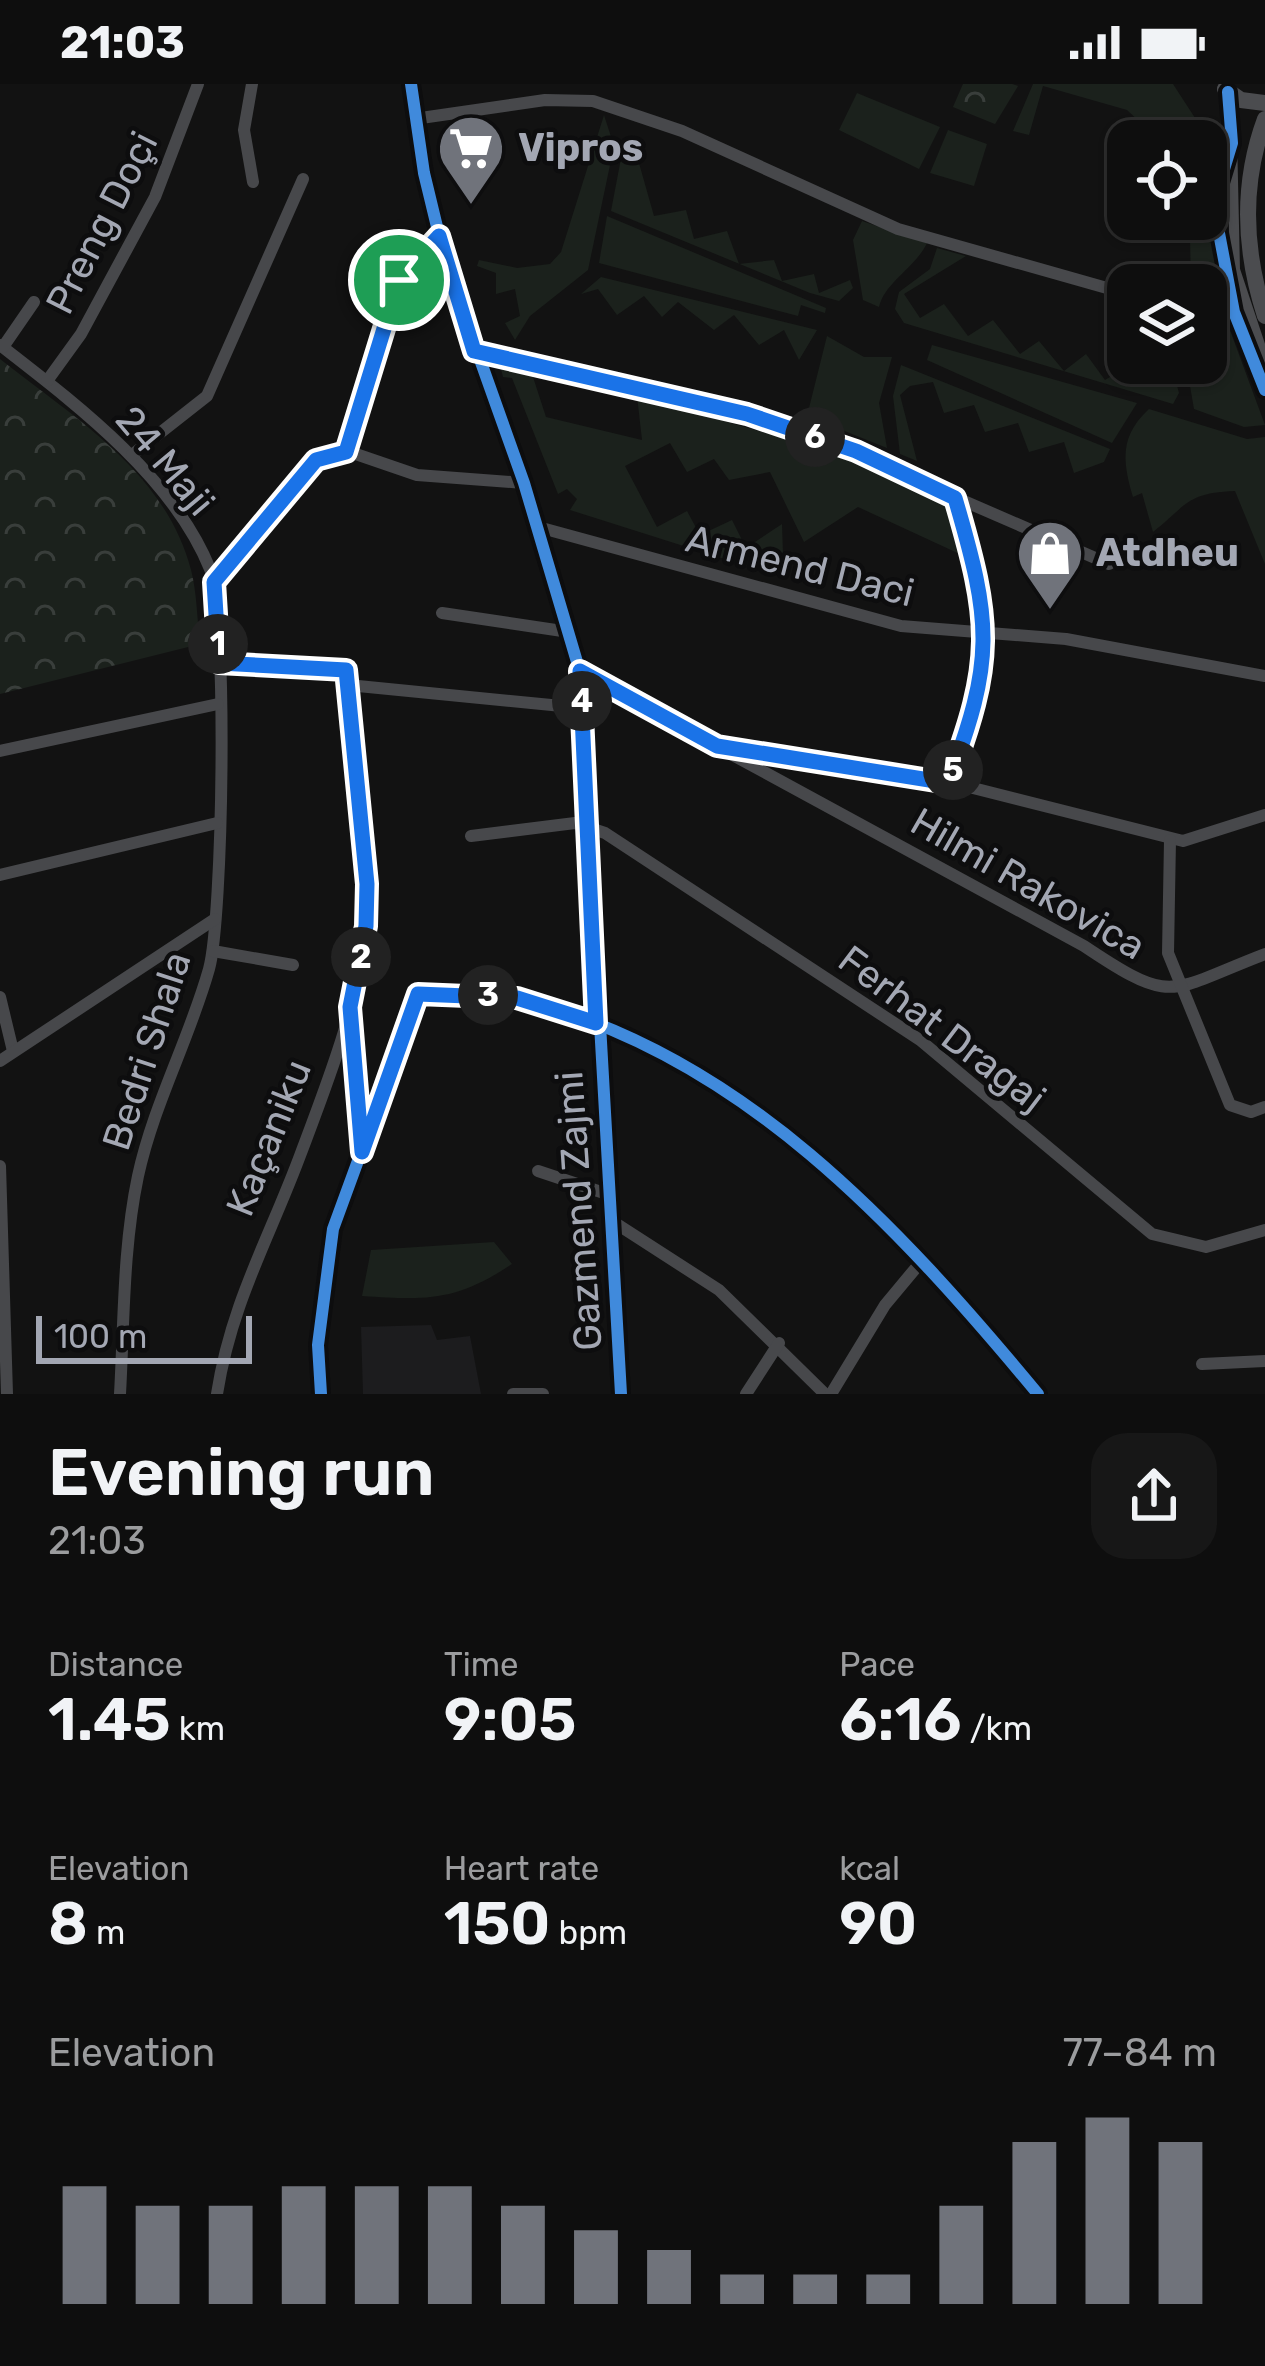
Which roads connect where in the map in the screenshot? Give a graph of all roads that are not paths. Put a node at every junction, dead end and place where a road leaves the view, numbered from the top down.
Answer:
1 (198, 84) edge
2 (252, 84) edge
3 (411, 84) edge
4 (1225, 88) edge
5 (1265, 104) edge
6 (414, 119) junction
7 (1265, 119) edge
8 (303, 179) dead end
9 (253, 182) dead end
10 (439, 236) junction
11 (1107, 288) edge
12 (34, 302) dead end
13 (1265, 316) edge
14 (1, 346) edge
15 (474, 351) junction
16 (1265, 369) edge
17 (47, 381) junction
18 (346, 452) junction
19 (132, 455) junction
20 (524, 483) junction
21 (955, 498) junction
22 (538, 527) junction
23 (1108, 565) dead end
24 (214, 582) junction
25 (442, 613) dead end
26 (569, 632) junction
27 (988, 635) junction
28 (219, 663) junction
29 (580, 671) junction
30 (1265, 676) edge
31 (348, 685) junction
32 (218, 704) junction
33 (582, 708) junction
34 (717, 746) junction
35 (0, 751) edge
36 (948, 783) junction
37 (1265, 815) edge
38 (217, 823) junction
39 (586, 824) junction
40 (471, 836) dead end
41 (1170, 840) junction
42 (0, 875) edge
43 (215, 919) junction
44 (213, 951) junction
45 (1265, 954) edge
46 (292, 965) dead end
47 (1178, 988) junction
48 (0, 997) edge
49 (350, 1007) junction
50 (596, 1023) junction
51 (13, 1051) junction
52 (0, 1060) edge
53 (1265, 1107) edge
54 (362, 1152) junction
55 (0, 1166) edge
56 (538, 1171) dead end
57 (607, 1194) junction
58 (609, 1219) junction
59 (1265, 1230) edge
60 (920, 1263) junction
61 (778, 1343) junction
62 (1265, 1360) edge
63 (1202, 1364) dead end
64 (7, 1394) edge
65 (121, 1394) edge
66 (217, 1394) edge
67 (321, 1394) edge
68 (514, 1394) edge
69 (543, 1394) edge
70 (621, 1394) edge
71 (746, 1394) edge
72 (828, 1394) edge
73 (1038, 1394) edge

1 - 17 street, Preng Doçi
2 - 9 street
3 - 6 street, Gazmend Zajmi
4 - 5 main road
4 - 16 main road
6 - 10 street, Gazmend Zajmi
6 - 11 street
7 - 13 main road
8 - 19 street
10 - 15 street, Gazmend Zajmi
10 - 18 street
12 - 14 street
14 - 17 street, 24 Maji
15 - 20 street, Gazmend Zajmi
15 - 21 street
17 - 19 street, 24 Maji
18 - 20 street
18 - 24 street
19 - 24 street, 24 Maji
20 - 22 street, Gazmend Zajmi
21 - 23 street
21 - 27 street
22 - 26 street, Gazmend Zajmi
22 - 27 street, Armend Daci
24 - 28 street, Bedri Shala
25 - 26 street
26 - 29 street, Gazmend Zajmi
27 - 30 street, Armend Daci
27 - 36 street
28 - 31 street
28 - 32 street, Bedri Shala
29 - 33 street, Gazmend Zajmi
29 - 34 street, Hilmi Rakovica
31 - 33 street
31 - 49 street, Kaçaniku
32 - 35 street
32 - 38 street, Bedri Shala
33 - 39 street, Gazmend Zajmi
34 - 36 street
34 - 47 street, Hilmi Rakovica
36 - 41 street
37 - 41 street
38 - 42 street
38 - 43 street, Bedri Shala
39 - 40 street
39 - 50 street, Gazmend Zajmi
39 - 59 street, Ferhat Dragaj
41 - 47 street
43 - 44 street, Bedri Shala
43 - 51 street
44 - 46 street
44 - 65 street, Bedri Shala
45 - 47 street, Hilmi Rakovica
47 - 53 street
48 - 51 street
49 - 54 street
49 - 66 street, Kaçaniku
50 - 54 street
50 - 57 street, Gazmend Zajmi
50 - 60 street
51 - 52 street
54 - 67 street
55 - 64 street
56 - 57 street
57 - 58 street, Gazmend Zajmi
58 - 61 street
58 - 70 street, Gazmend Zajmi
60 - 72 street
60 - 73 street
61 - 71 street
61 - 72 street
62 - 63 street
68 - 69 street

